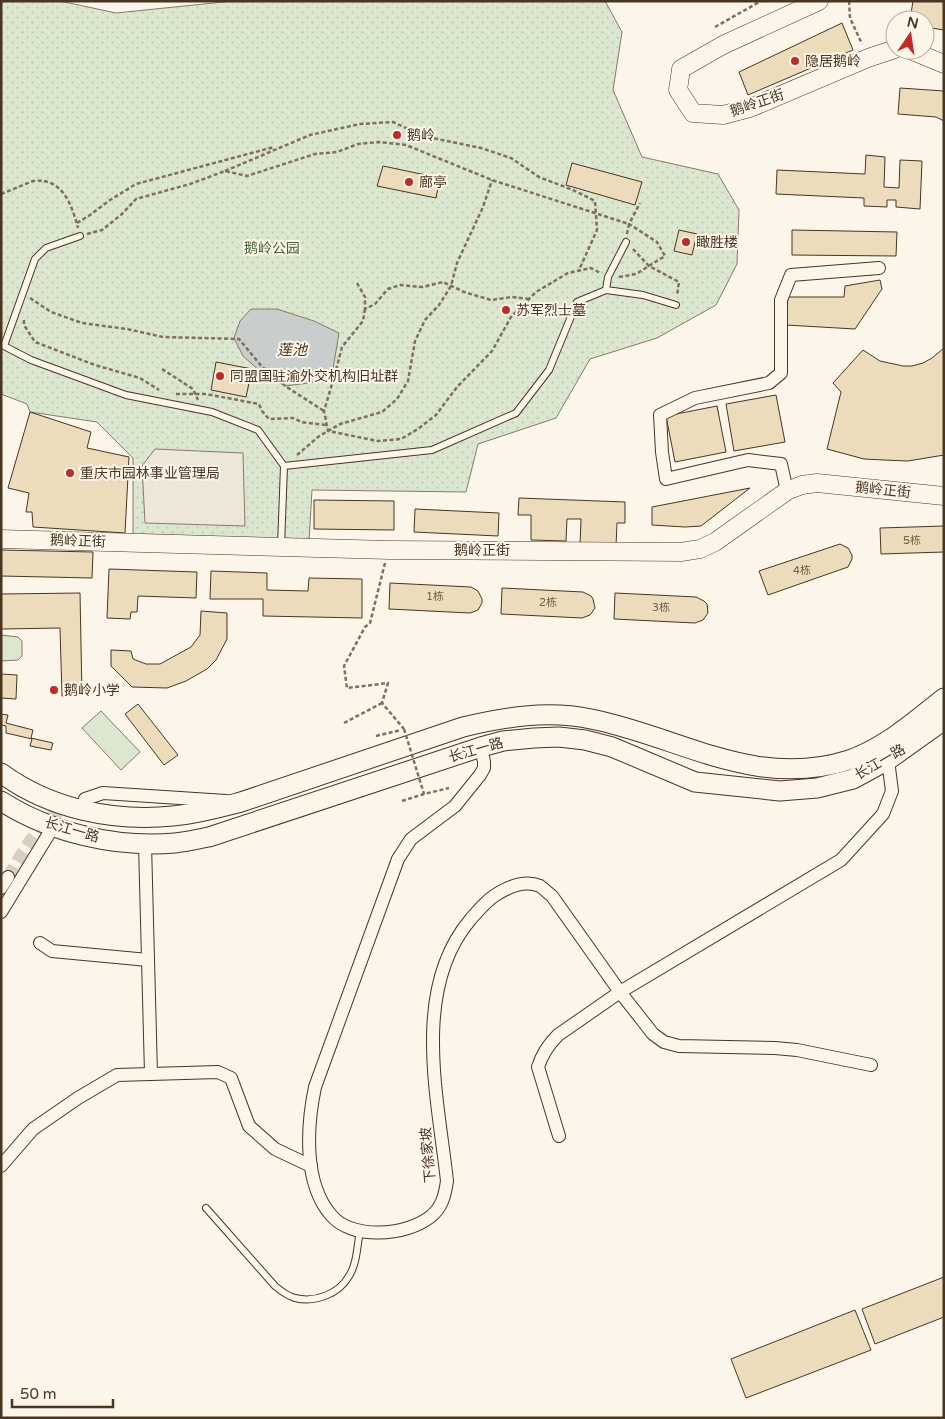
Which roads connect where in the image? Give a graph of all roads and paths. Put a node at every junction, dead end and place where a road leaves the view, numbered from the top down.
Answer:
1 (761, 1) edge
2 (819, 1) edge
3 (849, 1) edge
4 (715, 27) dead end
5 (861, 41) dead end
6 (885, 52) edge
7 (274, 147) dead end
8 (225, 171) junction
9 (492, 180) junction
10 (1, 194) edge
11 (640, 203) dead end
12 (595, 212) junction
13 (77, 223) junction
14 (629, 224) junction
15 (80, 236) junction
16 (626, 242) junction
17 (649, 266) junction
18 (878, 268) dead end
19 (579, 270) junction
20 (608, 277) junction
21 (357, 283) dead end
22 (451, 286) junction
23 (606, 290) junction
24 (23, 293) junction
25 (529, 299) junction
26 (676, 305) joint
27 (365, 309) junction
28 (24, 318) dead end
29 (162, 369) dead end
30 (166, 392) dead end
31 (195, 393) junction
32 (176, 394) dead end
33 (203, 411) junction
34 (324, 411) junction
35 (326, 425) junction
36 (328, 431) junction
37 (284, 466) junction
38 (787, 491) junction
39 (944, 496) edge
40 (1, 539) edge
41 (281, 547) junction
42 (389, 550) junction
43 (944, 698) edge
44 (382, 703) junction
45 (944, 720) edge
46 (344, 723) dead end
47 (481, 746) junction
48 (888, 760) junction
49 (1, 773) edge
50 (449, 788) dead end
51 (424, 794) junction
52 (85, 798) tunnel mouth
53 (1, 801) edge
54 (402, 801) dead end
55 (241, 802) junction
56 (53, 827) junction
57 (144, 844) junction
58 (1, 912) edge
59 (40, 943) dead end
60 (148, 960) junction
61 (620, 992) junction
62 (871, 1065) dead end
63 (151, 1074) junction
64 (559, 1136) dead end
65 (1, 1166) edge
66 (311, 1166) junction
67 (206, 1208) dead end
68 (360, 1231) junction

1 - 4 path
2 - 6 street, 鹅岭正街
3 - 5 path
7 - 13 path
8 - 9 path
8 - 12 path
8 - 15 path
9 - 12 path
9 - 22 path
10 - 13 path
11 - 14 path
12 - 14 path
12 - 19 path
13 - 15 path
14 - 16 path
14 - 17 path
15 - 24 lane
16 - 17 path
16 - 20 lane
17 - 20 path
17 - 26 path
18 - 38 street
19 - 20 path
19 - 25 path
20 - 23 lane
21 - 27 path
22 - 25 path
22 - 27 path
22 - 36 path
23 - 26 lane
23 - 37 lane
24 - 33 lane
24 - 34 path
25 - 36 path
27 - 34 path
28 - 30 path
29 - 31 path
31 - 32 path
31 - 33 path
31 - 35 path
33 - 37 lane
34 - 35 path
35 - 36 path
36 - 37 path
37 - 41 lane
38 - 39 street, 鹅岭正街
38 - 42 street, 鹅岭正街
40 - 41 street, 鹅岭正街
41 - 42 street, 鹅岭正街
42 - 44 path
43 - 55 main road, 长江一路
44 - 46 path
44 - 51 path, bridge
45 - 48 main road, 长江一路
47 - 48 main road, 长江一路
47 - 57 main road, 长江一路
47 - 66 street, 下徐家坡
48 - 61 street
49 - 55 main road, 长江一路
50 - 51 path
51 - 54 path
52 - 55 street
53 - 56 main road, 长江一路
56 - 57 main road, 长江一路
56 - 58 street
57 - 60 street
59 - 60 street
60 - 63 street
61 - 62 street, 下徐家坡
61 - 64 street
61 - 68 street, 下徐家坡
63 - 65 street
63 - 66 street
66 - 68 street, 下徐家坡
67 - 68 lane

